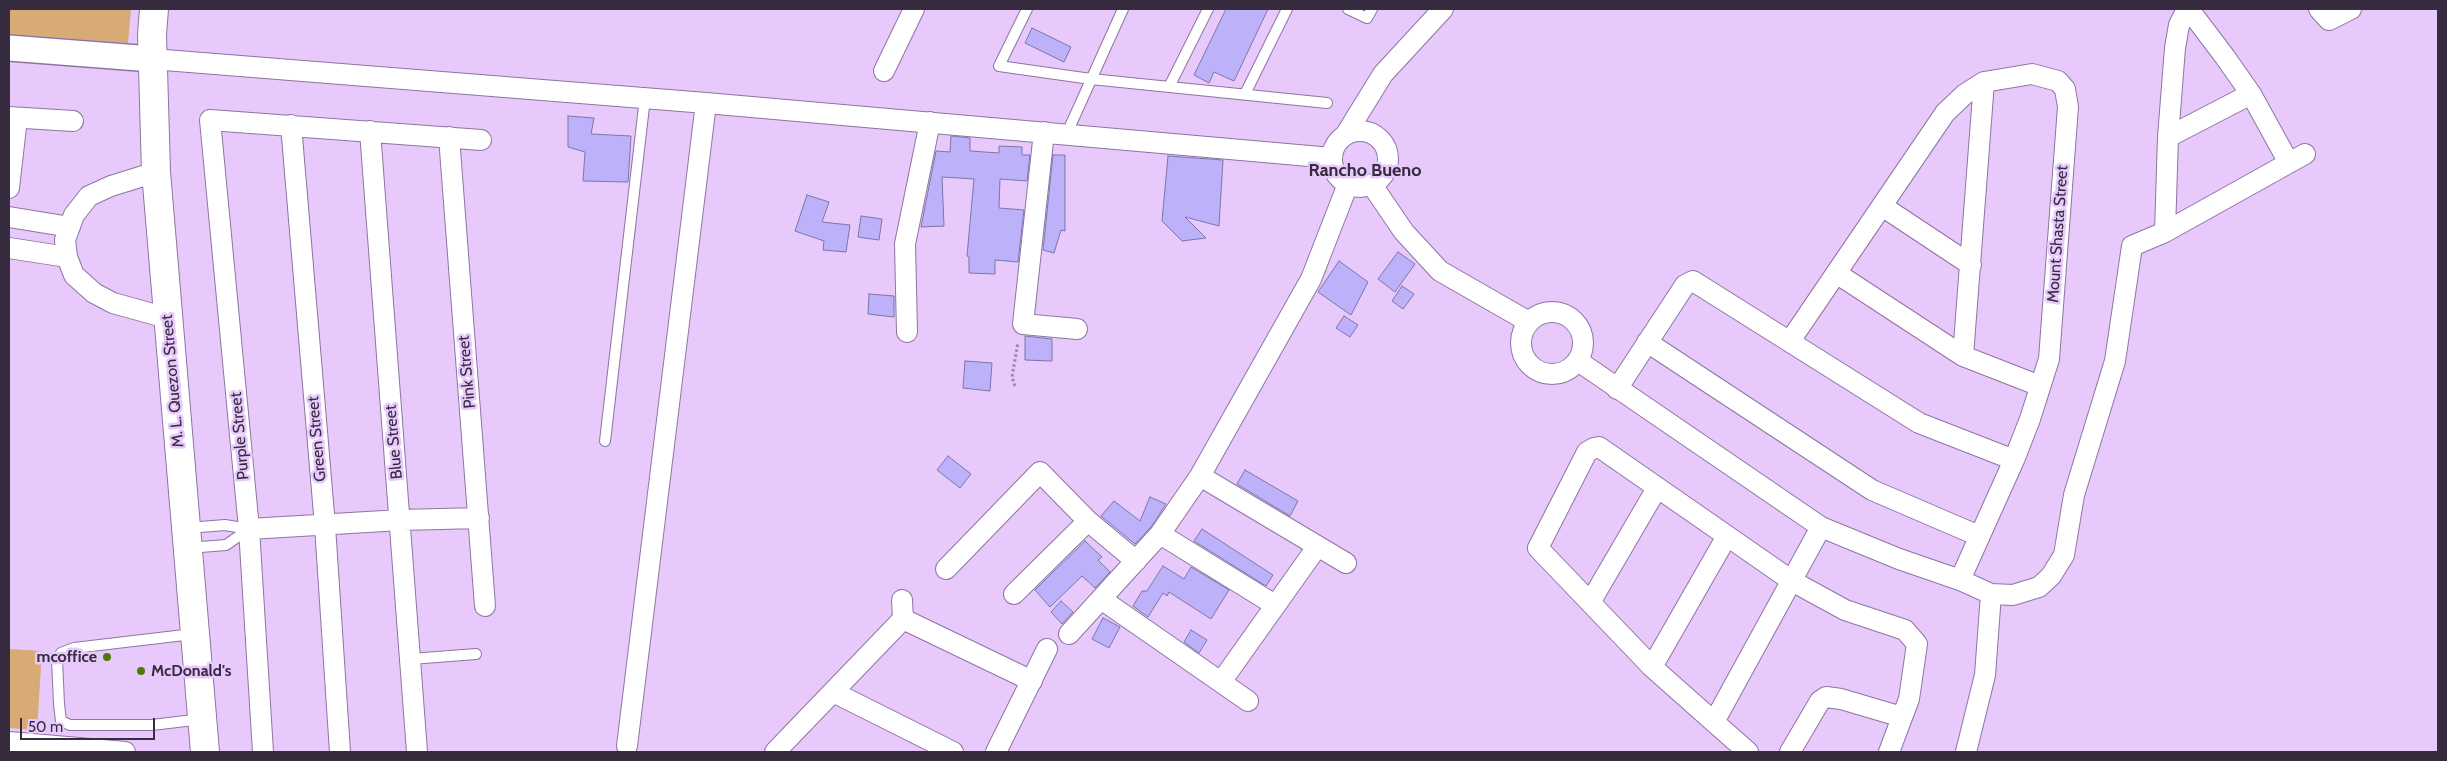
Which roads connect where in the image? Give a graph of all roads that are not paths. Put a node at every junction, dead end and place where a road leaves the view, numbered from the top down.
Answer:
1 (154, 9) edge
2 (914, 9) edge
3 (1028, 9) edge
4 (1123, 9) edge
5 (1208, 9) edge
6 (1287, 9) edge
7 (1348, 9) edge
8 (1372, 9) edge
9 (1443, 9) edge
10 (2320, 9) edge
11 (2351, 9) edge
12 (9, 48) edge
13 (152, 59) junction
14 (884, 71) dead end
15 (1091, 79) junction
16 (1984, 82) junction
17 (1170, 85) junction
18 (1245, 94) junction
19 (2251, 94) junction
20 (645, 98) junction
21 (1327, 102) dead end
22 (706, 103) junction
23 (13, 117) edge
24 (72, 121) dead end
25 (930, 122) junction
26 (291, 125) junction
27 (370, 132) junction
28 (1044, 132) junction
29 (1066, 133) junction
30 (1346, 134) junction
31 (449, 137) junction
32 (2168, 137) junction
33 (481, 140) dead end
34 (1332, 158) junction
35 (156, 172) junction
36 (1348, 184) junction
37 (1372, 185) junction
38 (9, 188) edge
39 (1882, 206) junction
40 (9, 217) edge
41 (70, 227) junction
42 (2165, 232) junction
43 (9, 248) edge
44 (67, 257) junction
45 (1971, 265) junction
46 (1836, 273) junction
47 (168, 318) junction
48 (1529, 322) junction
49 (1077, 329) dead end
50 (907, 332) dead end
51 (1790, 341) junction
52 (1647, 342) junction
53 (1963, 356) junction
54 (1578, 361) junction
55 (2040, 386) junction
56 (1617, 389) junction
57 (606, 441) dead end
58 (2014, 460) junction
59 (1200, 476) junction
60 (1657, 488) junction
61 (479, 518) junction
62 (401, 520) junction
63 (1088, 521) junction
64 (325, 526) junction
65 (1821, 527) junction
66 (248, 529) junction
67 (1160, 534) junction
68 (1727, 536) junction
69 (1979, 536) junction
70 (186, 538) junction
71 (1317, 547) junction
72 (1136, 561) junction
73 (1346, 564) dead end
74 (946, 569) dead end
75 (1960, 580) junction
76 (1792, 581) junction
77 (1014, 594) dead end
78 (1992, 594) junction
79 (1101, 599) junction
80 (1591, 602) junction
81 (1275, 605) junction
82 (485, 606) dead end
83 (194, 634) junction
84 (1069, 634) dead end
85 (1047, 649) dead end
86 (476, 654) dead end
87 (411, 659) junction
88 (1652, 666) junction
89 (1032, 681) junction
90 (1221, 682) junction
91 (833, 692) junction
92 (1248, 701) dead end
93 (1902, 717) junction
94 (202, 719) junction
95 (1714, 722) junction
96 (9, 742) edge
97 (626, 746) dead end
98 (125, 752) edge
99 (205, 752) edge
100 (263, 752) edge
101 (340, 752) edge
102 (417, 752) edge
103 (775, 752) edge
104 (953, 752) edge
105 (996, 752) edge
106 (1748, 752) edge
107 (1790, 752) edge
108 (1889, 752) edge
109 (1966, 752) edge

1 - 13 main road, M. L. Quezon Street
2 - 14 street
3 - 15 lane
4 - 15 lane
5 - 17 lane
6 - 18 lane
7 - 8 lane
9 - 30 street
10 - 11 street
12 - 13 street
13 - 20 street
13 - 35 main road, M. L. Quezon Street
15 - 17 lane
15 - 29 lane
16 - 39 street
16 - 45 street
16 - 55 street, Mount Shasta Street
17 - 18 lane
18 - 21 lane
19 - 32 street
19 - 32 street
19 - 42 street
20 - 22 street
20 - 57 lane
22 - 25 street
22 - 97 street
23 - 24 street
23 - 38 street
25 - 28 street
25 - 50 street
26 - 27 street
26 - 64 street, Green Street
26 - 66 street, Purple Street
27 - 31 street
27 - 62 street, Blue Street
28 - 29 street
28 - 49 street
29 - 34 street
30 - 34 street
30 - 37 street
31 - 33 street
31 - 61 street, Pink Street
32 - 42 street
34 - 36 street
35 - 41 street
35 - 47 main road, M. L. Quezon Street
36 - 37 street
36 - 59 street
37 - 48 street
39 - 45 street
39 - 46 street
40 - 41 street
41 - 44 street
42 - 78 street
43 - 44 street
44 - 47 street
45 - 53 street
46 - 51 street
46 - 53 street
47 - 70 main road, M. L. Quezon Street
48 - 54 street
48 - 54 street
51 - 52 street
51 - 58 street
52 - 56 street
52 - 69 street
53 - 55 street
54 - 56 street
55 - 58 street, Mount Shasta Street
56 - 65 street
58 - 69 street, Mount Shasta Street
59 - 67 street
59 - 71 street
60 - 68 street
60 - 80 street
60 - 80 street
61 - 62 street
61 - 82 street, Pink Street
62 - 64 street
62 - 87 street, Blue Street
63 - 72 street
63 - 74 street
63 - 77 street
64 - 66 street
64 - 101 street, Green Street
65 - 75 street
65 - 76 street
66 - 70 lane
66 - 70 lane
66 - 100 street, Purple Street
67 - 72 street
67 - 81 street
68 - 76 street
68 - 88 street
69 - 75 street, Mount Shasta Street
70 - 83 main road, M. L. Quezon Street
71 - 73 street
71 - 81 street
72 - 79 street
75 - 78 street
76 - 93 street
76 - 95 street
78 - 109 street
79 - 84 street
79 - 90 street
80 - 88 street
81 - 90 street
83 - 94 main road, M. L. Quezon Street
83 - 94 lane
85 - 89 street
86 - 87 lane
87 - 102 street, Blue Street
88 - 95 street
89 - 91 street
89 - 105 street
90 - 92 street
91 - 103 street
91 - 104 street
93 - 107 street
93 - 108 street
94 - 99 main road, M. L. Quezon Street
95 - 106 street
96 - 98 street

